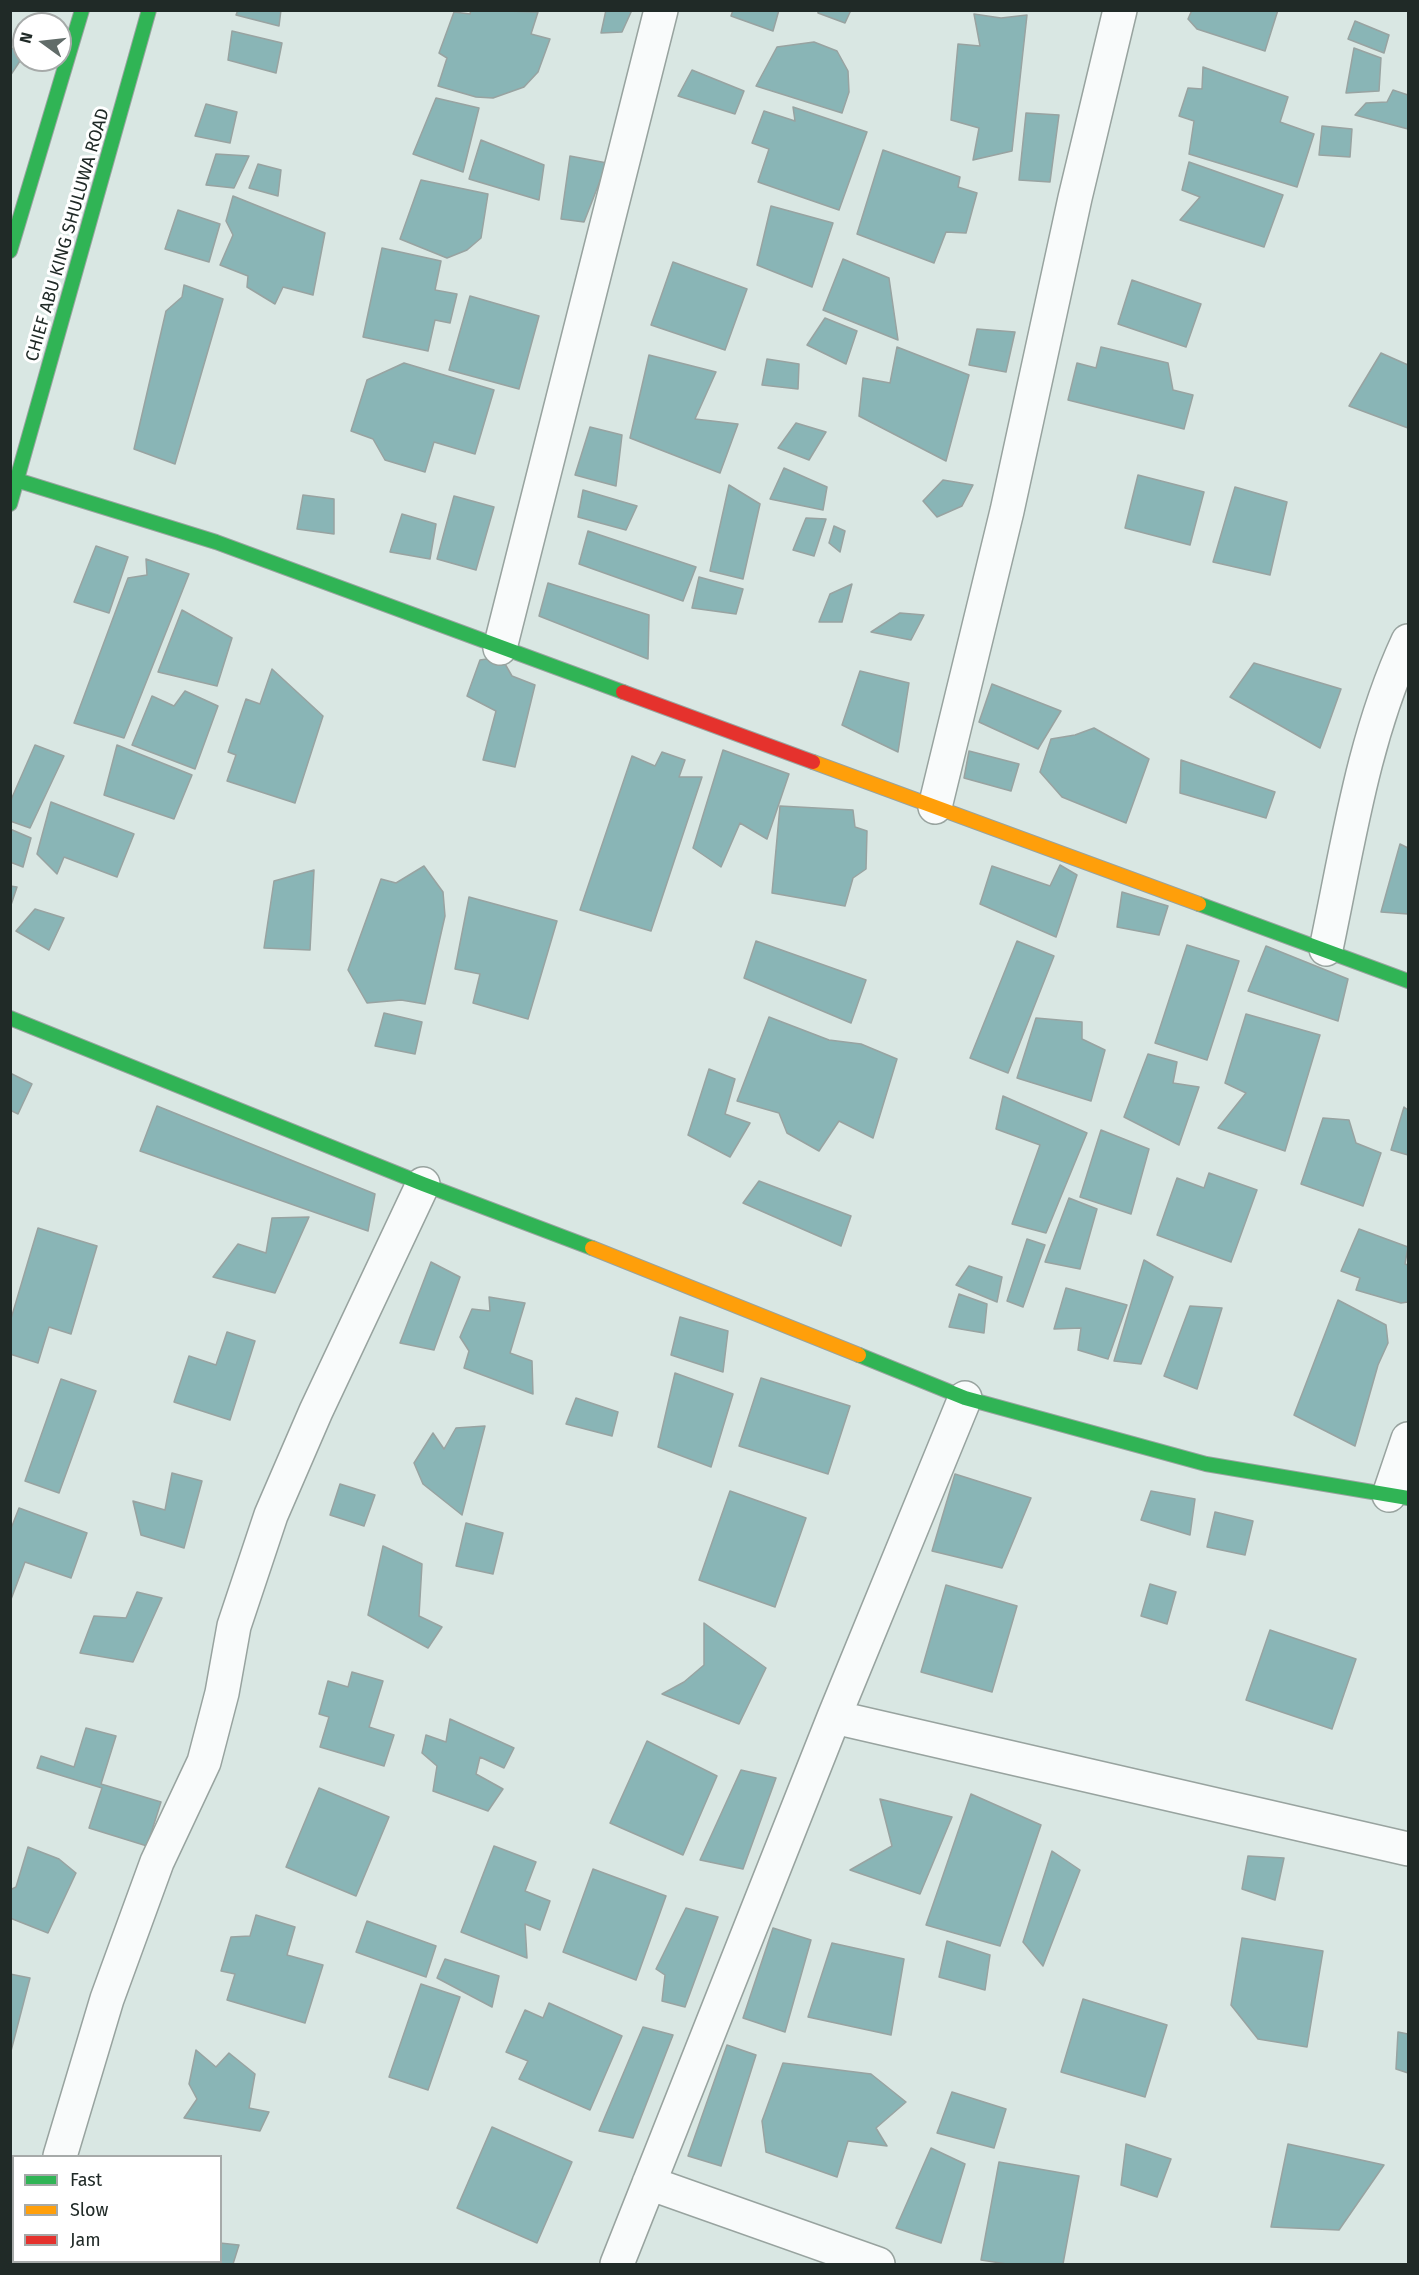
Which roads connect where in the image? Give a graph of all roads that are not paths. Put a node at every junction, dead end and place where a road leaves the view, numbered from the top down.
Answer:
1 (82, 10) edge
2 (150, 10) edge
3 (661, 10) edge
4 (1119, 10) edge
5 (10, 251) edge
6 (14, 479) edge
7 (10, 504) edge
8 (1408, 641) edge
9 (500, 648) junction
10 (935, 807) junction
11 (1326, 949) junction
12 (1408, 981) edge
13 (10, 1018) edge
14 (423, 1184) junction
15 (965, 1398) junction
16 (1408, 1439) edge
17 (1399, 1496) edge
18 (834, 1717) junction
19 (1408, 1849) edge
20 (61, 2155) edge
21 (649, 2183) junction
22 (617, 2265) edge
23 (878, 2265) edge

1 - 5 street
2 - 6 street, CHIEF ABU KING SHULUWA ROAD
3 - 9 street
4 - 10 street
6 - 7 street, CHIEF ABU KING SHULUWA ROAD
6 - 9 street
8 - 11 street
9 - 10 street
10 - 11 street
11 - 12 street
13 - 14 street
14 - 15 street
14 - 20 street
15 - 17 street
15 - 18 street
16 - 17 street
18 - 19 street
18 - 21 street
21 - 22 street
21 - 23 street

